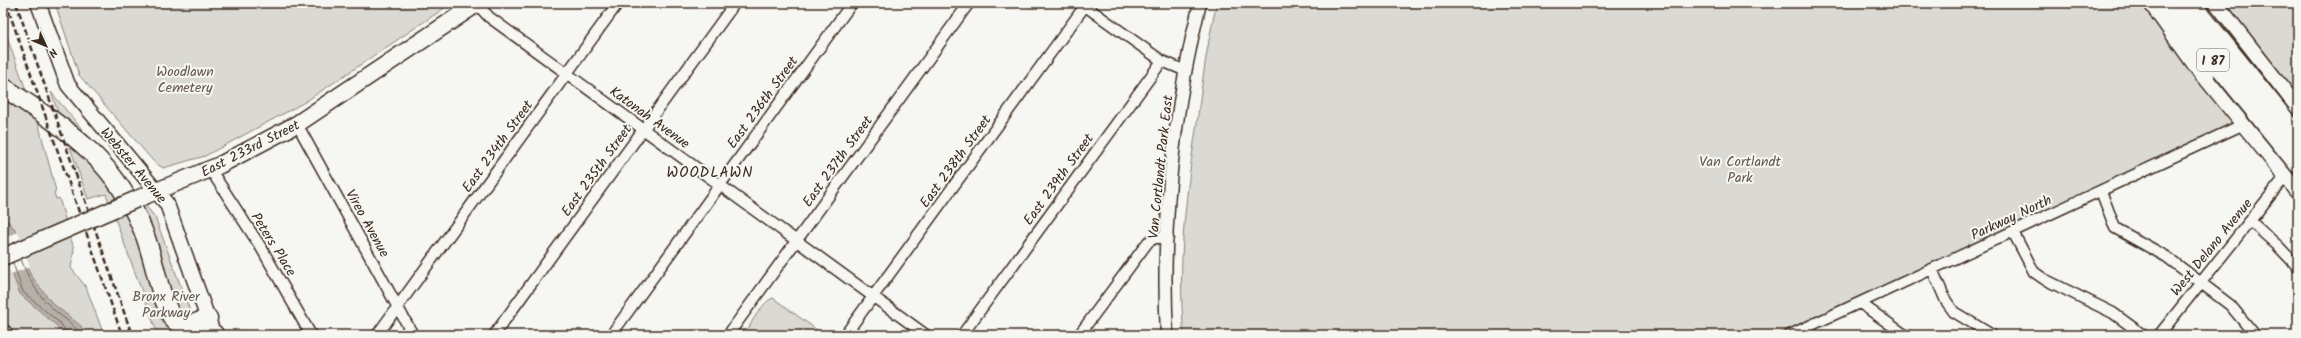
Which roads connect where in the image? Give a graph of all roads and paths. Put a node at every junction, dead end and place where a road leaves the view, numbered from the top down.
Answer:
1 (38, 3) edge
2 (478, 3) edge
3 (618, 3) edge
4 (735, 3) edge
5 (852, 3) edge
6 (969, 3) edge
7 (1200, 3) edge
8 (2143, 3) edge
9 (2153, 3) edge
10 (2168, 3) edge
11 (2191, 3) edge
12 (2203, 3) edge
13 (2216, 3) edge
14 (1085, 4) edge
15 (1162, 61) junction
16 (2239, 63) junction
17 (1186, 71) junction
18 (566, 74) junction
19 (2205, 76) junction
20 (3, 87) edge
21 (2295, 105) edge
22 (2252, 120) junction
23 (297, 124) junction
24 (643, 130) junction
25 (2298, 136) edge
26 (210, 169) junction
27 (2292, 170) edge
28 (719, 186) junction
29 (157, 191) junction
30 (2100, 191) junction
31 (2298, 192) edge
32 (2250, 221) junction
33 (2013, 232) junction
34 (1168, 238) junction
35 (796, 241) junction
36 (3, 257) edge
37 (2298, 267) edge
38 (1932, 269) junction
39 (2201, 282) junction
40 (873, 297) junction
41 (1860, 303) junction
42 (398, 306) junction
43 (212, 331) edge
44 (498, 334) edge
45 (312, 335) edge
46 (377, 335) edge
47 (413, 335) edge
48 (611, 335) edge
49 (728, 335) edge
50 (845, 335) edge
51 (926, 335) edge
52 (962, 335) edge
53 (1080, 335) edge
54 (1167, 335) edge
55 (1790, 335) edge
56 (1905, 335) edge
57 (1992, 335) edge
58 (2143, 335) edge
59 (2159, 335) edge
60 (2255, 335) edge

1 - 29 main road, Webster Avenue
2 - 18 street, Katonah Avenue
2 - 23 main road, East 233rd Street
3 - 18 street, East 234th Street
4 - 24 street, East 235th Street
5 - 28 street, East 236th Street
6 - 35 street, East 237th Street
7 - 17 street, Van Cortlandt Park East
8 - 19 main road
9 - 19 highway
10 - 22 highway, I 87
11 - 16 highway, I 87
12 - 16 highway
13 - 21 main road
14 - 15 street
14 - 40 street, East 238th Street
15 - 17 street
15 - 52 street, East 239th Street
16 - 25 highway, I 87
17 - 34 street, Van Cortlandt Park East
18 - 24 street, Katonah Avenue
18 - 42 street, East 234th Street
19 - 22 main road
20 - 43 highway
22 - 27 highway, I 87
22 - 30 street, Parkway North
23 - 26 main road, East 233rd Street
23 - 42 street, Vireo Avenue
24 - 28 street, Katonah Avenue
24 - 44 street, East 235th Street
26 - 29 main road, East 233rd Street
26 - 45 street, Peters Place
27 - 31 main road
27 - 32 street, West Delano Avenue
28 - 35 street, Katonah Avenue
28 - 48 street, East 236th Street
29 - 36 main road, East 233rd Street, bridge
29 - 43 main road, Webster Avenue
30 - 33 street, Parkway North
30 - 39 street
32 - 37 street
32 - 39 street, West Delano Avenue
33 - 38 street, Parkway North
33 - 58 street
34 - 53 street
34 - 54 street, Van Cortlandt Park East
35 - 40 street, Katonah Avenue
35 - 49 street, East 237th Street
38 - 41 street, Parkway North
38 - 57 street
39 - 59 street, West Delano Avenue
39 - 60 street
40 - 50 street, East 238th Street
40 - 51 street, Katonah Avenue
41 - 55 street, Parkway North
41 - 56 street
42 - 46 street, East 234th Street
42 - 47 street, Vireo Avenue

